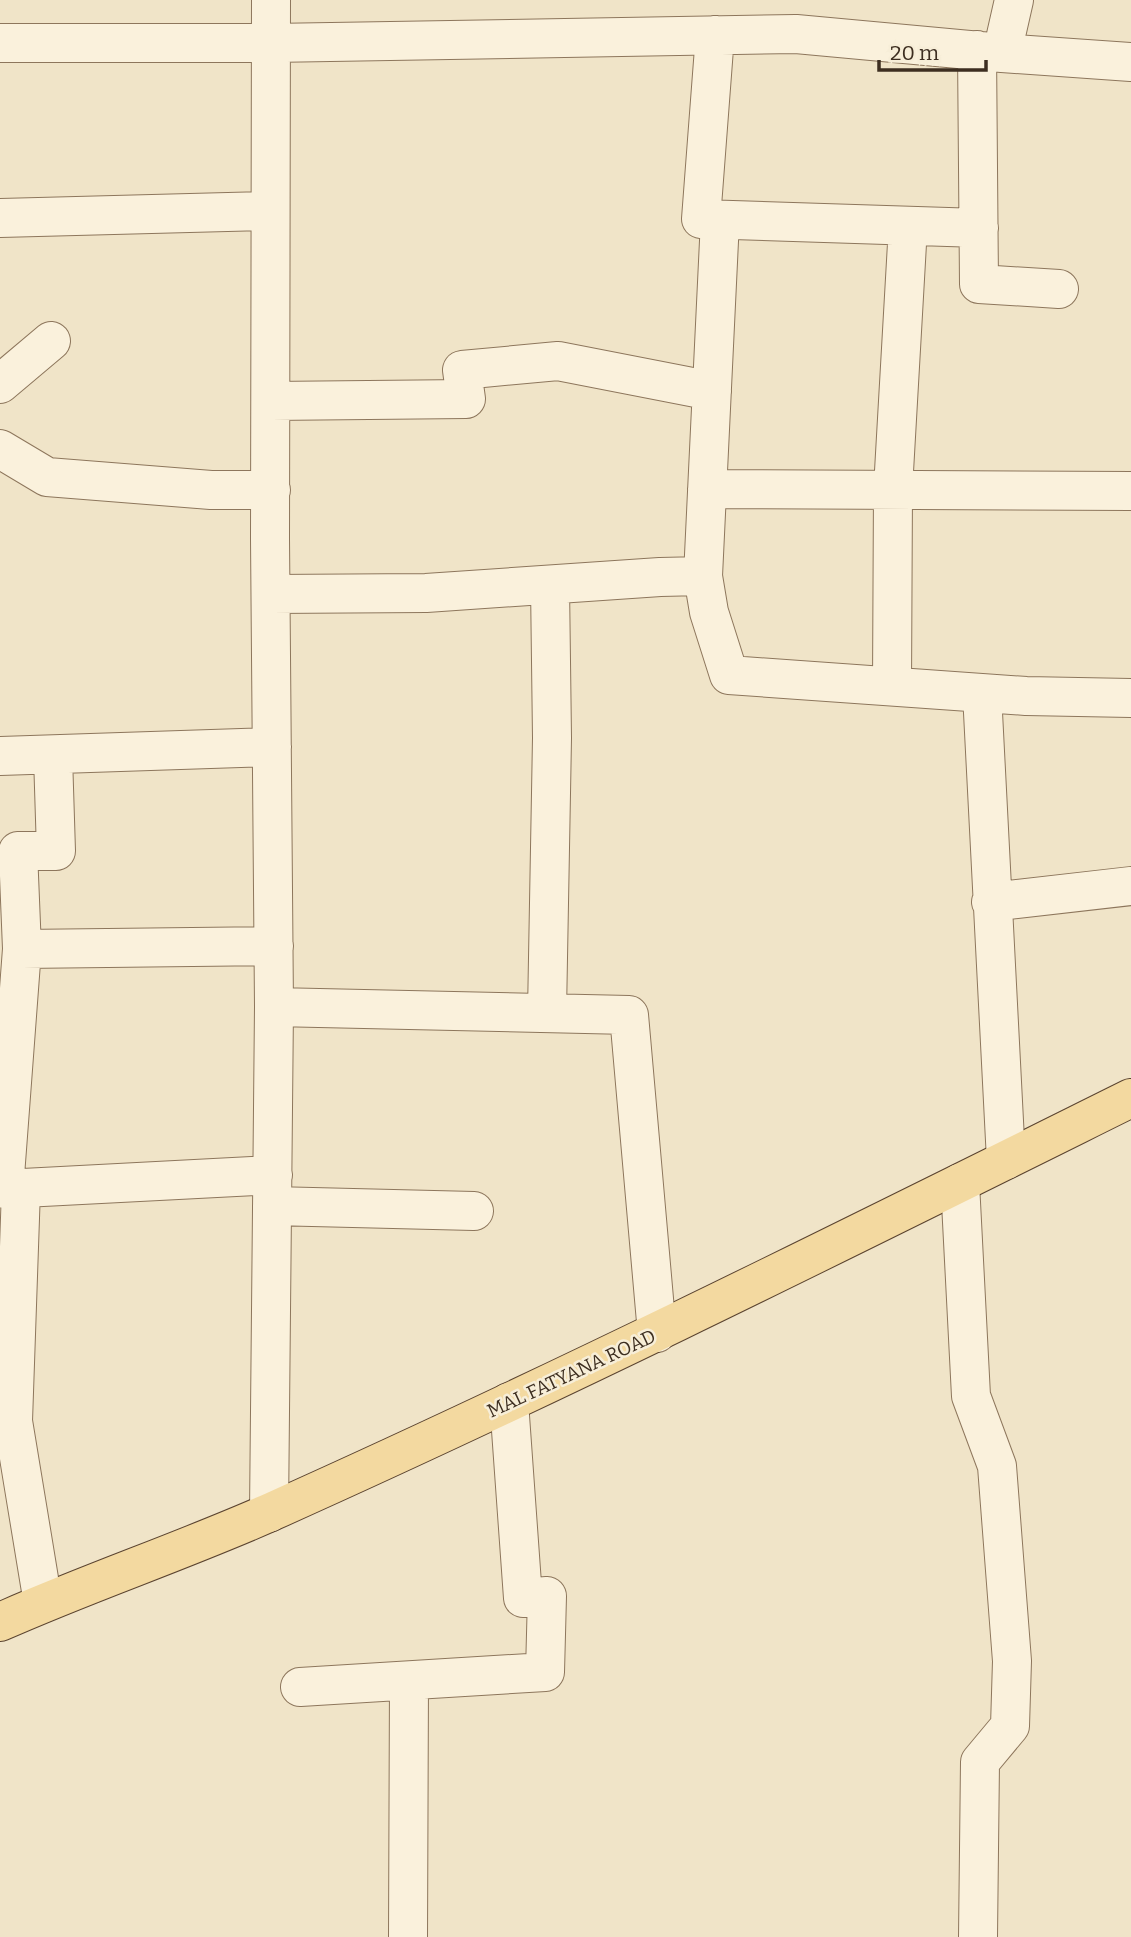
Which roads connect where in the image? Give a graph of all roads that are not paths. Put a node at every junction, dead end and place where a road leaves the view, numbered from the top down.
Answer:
1 (271, 0) edge
2 (1014, 0) edge
3 (715, 35) junction
4 (0, 43) edge
5 (271, 43) junction
6 (990, 52) junction
7 (1131, 62) edge
8 (271, 211) junction
9 (0, 218) edge
10 (720, 220) junction
11 (908, 226) junction
12 (979, 228) junction
13 (1059, 289) dead end
14 (51, 341) dead end
15 (0, 384) edge
16 (712, 391) junction
17 (271, 401) junction
18 (0, 449) edge
19 (707, 489) junction
20 (893, 489) junction
21 (271, 490) junction
22 (1131, 491) edge
23 (703, 576) junction
24 (550, 585) junction
25 (271, 594) junction
26 (892, 685) junction
27 (982, 693) junction
28 (1131, 698) edge
29 (272, 747) junction
30 (0, 756) edge
31 (53, 756) junction
32 (1131, 886) edge
33 (991, 902) junction
34 (274, 946) junction
35 (22, 949) junction
36 (274, 1007) junction
37 (547, 1013) junction
38 (1131, 1098) edge
39 (1006, 1160) junction
40 (960, 1183) junction
41 (21, 1189) junction
42 (272, 1190) junction
43 (474, 1211) dead end
44 (657, 1333) junction
45 (509, 1402) junction
46 (269, 1513) junction
47 (43, 1603) junction
48 (0, 1622) edge
49 (409, 1682) junction
50 (300, 1687) dead end
51 (408, 1937) edge
52 (978, 1937) edge

1 - 5 street
2 - 6 street
3 - 5 street
3 - 6 street
3 - 10 street
4 - 5 street
5 - 8 street
6 - 7 street
6 - 12 street
8 - 9 street
8 - 17 street
10 - 11 street
10 - 16 street
11 - 12 street
11 - 20 street
12 - 13 street
14 - 15 street
16 - 17 street
16 - 19 street
17 - 21 street
18 - 21 street
19 - 20 street
19 - 23 street
20 - 22 street
20 - 26 street
21 - 25 street
23 - 24 street
23 - 26 street
24 - 25 street
24 - 37 street
25 - 29 street
26 - 27 street
27 - 28 street
27 - 33 street
29 - 31 street
29 - 34 street
30 - 31 street
31 - 35 street
32 - 33 street
33 - 39 street
34 - 35 street
34 - 36 street
35 - 41 street
36 - 37 street
36 - 42 street
37 - 44 street
38 - 39 main road, MAL FATYANA ROAD
39 - 40 main road, MAL FATYANA ROAD
40 - 44 main road, MAL FATYANA ROAD
40 - 52 street
41 - 42 street
41 - 47 street
42 - 43 street
42 - 46 street
44 - 45 main road, MAL FATYANA ROAD
45 - 46 main road, MAL FATYANA ROAD
45 - 49 street
46 - 47 main road, MAL FATYANA ROAD
47 - 48 main road, MAL FATYANA ROAD
49 - 50 street
49 - 51 street

